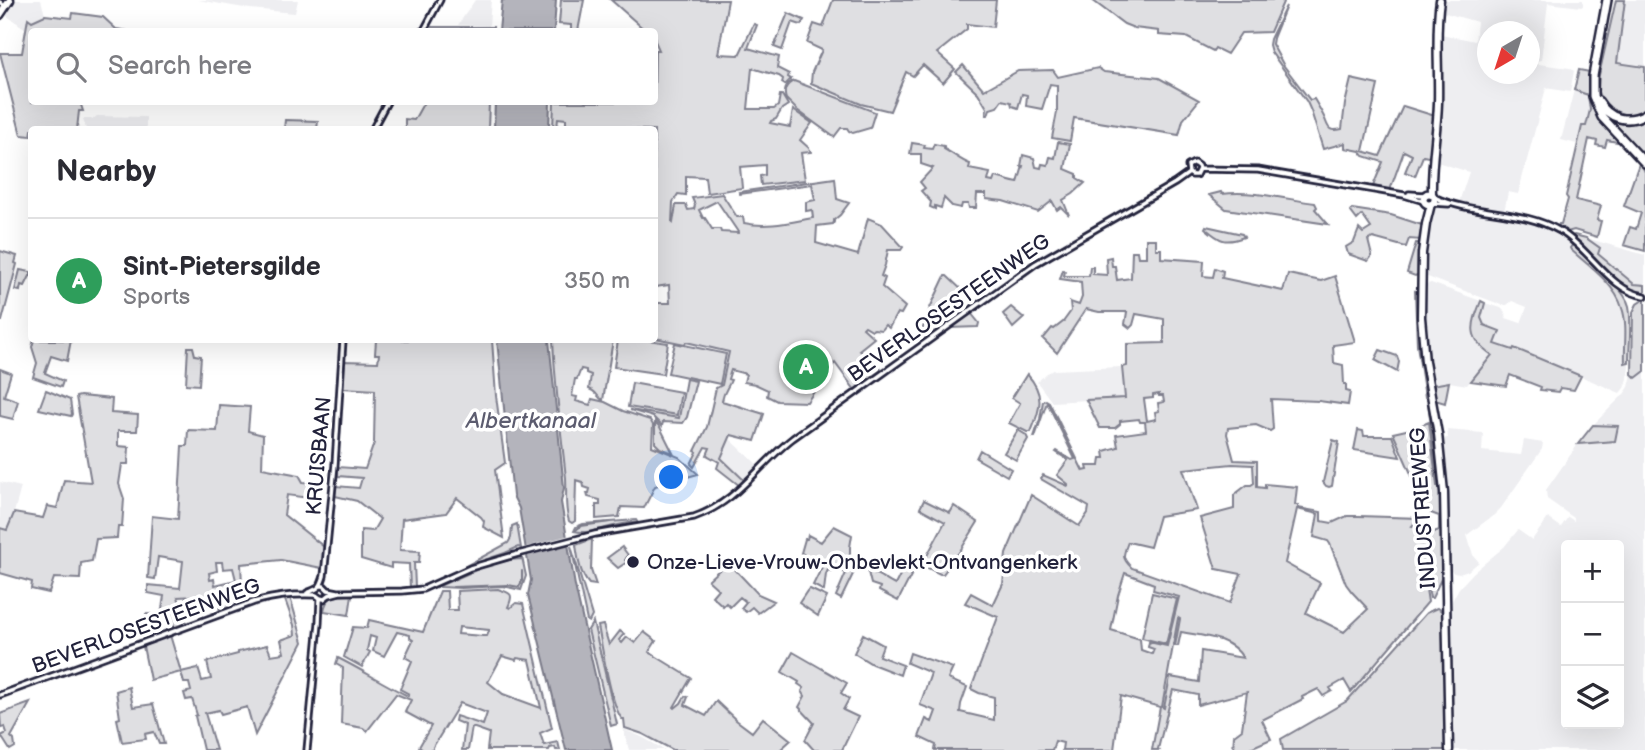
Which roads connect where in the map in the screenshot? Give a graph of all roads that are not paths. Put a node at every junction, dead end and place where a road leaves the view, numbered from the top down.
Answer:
1 (440, 0) edge
2 (1440, 0) edge
3 (1609, 0) edge
4 (4, 3) edge
5 (0, 15) edge
6 (425, 28) edge
7 (385, 105) edge
8 (1645, 114) edge
9 (374, 126) edge
10 (1645, 163) edge
11 (1199, 169) junction
12 (1189, 173) junction
13 (1429, 199) junction
14 (1645, 296) edge
15 (343, 343) edge
16 (323, 593) junction
17 (0, 695) edge
18 (307, 750) edge
19 (1449, 750) edge

1 - 6 street
2 - 13 main road, INDUSTRIEWEG
3 - 8 highway
3 - 10 highway
4 - 5 main road
7 - 9 street
11 - 12 street, BEVERLOSESTEENWEG
11 - 12 street, BEVERLOSESTEENWEG
11 - 13 street, BEVERLOSESTEENWEG
12 - 16 street, BEVERLOSESTEENWEG
13 - 14 street, BEVERLOSESTEENWEG
13 - 19 main road, INDUSTRIEWEG
15 - 16 street, KRUISBAAN
16 - 17 street, BEVERLOSESTEENWEG
16 - 18 street, KRUISBAAN

